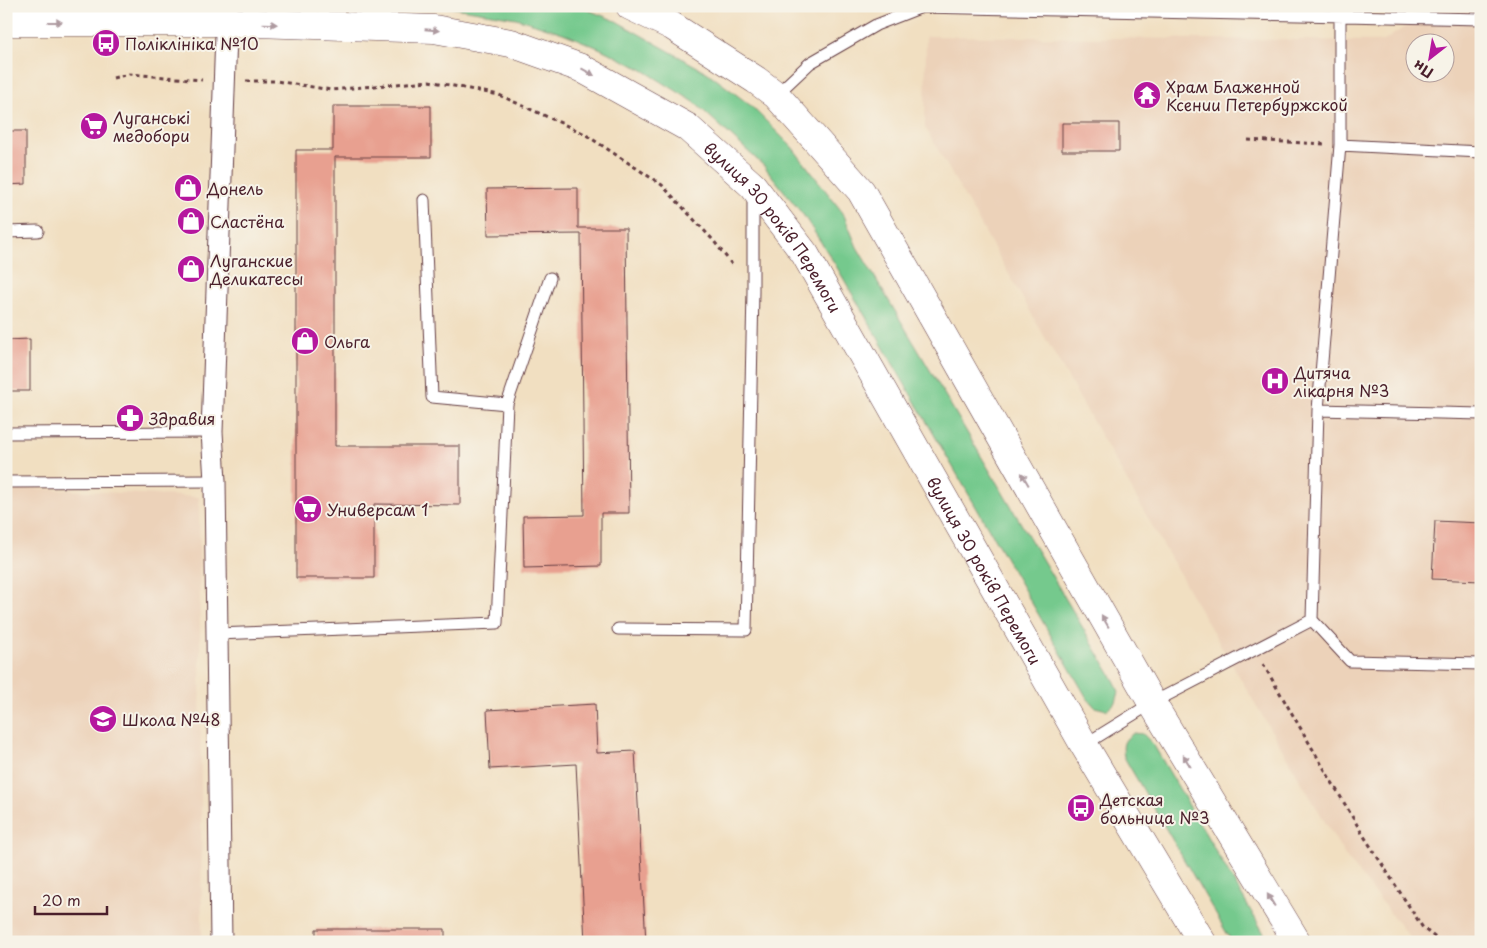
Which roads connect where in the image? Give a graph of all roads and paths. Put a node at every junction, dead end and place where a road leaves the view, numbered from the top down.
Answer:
1 (630, 6) edge
2 (994, 8) edge
3 (1341, 11) edge
4 (227, 14) edge
5 (1481, 19) edge
6 (6, 22) edge
7 (113, 78) dead end
8 (225, 81) junction
9 (776, 95) junction
10 (1248, 140) dead end
11 (1340, 145) junction
12 (1481, 152) edge
13 (753, 186) junction
14 (424, 200) dead end
15 (38, 231) dead end
16 (6, 232) edge
17 (550, 278) dead end
18 (753, 291) junction
19 (507, 404) junction
20 (1318, 410) junction
21 (1481, 414) edge
22 (212, 432) junction
23 (6, 433) edge
24 (215, 481) junction
25 (6, 482) edge
26 (1312, 620) junction
27 (618, 629) dead end
28 (217, 634) junction
29 (1255, 650) junction
30 (1481, 664) edge
31 (1152, 703) junction
32 (1084, 745) junction
33 (221, 942) edge
34 (1202, 942) edge
35 (1296, 942) edge
36 (1442, 942) edge

1 - 9 street
2 - 3 lane
2 - 9 lane
3 - 5 lane
3 - 11 lane
6 -> 4 street, вулиця 30 років Перемоги
4 - 8 street
4 -> 13 street, вулиця 30 років Перемоги
7 - 8 path
8 - 18 path
8 - 22 street
31 -> 9 street
10 - 11 path
11 - 12 lane
11 - 20 lane
13 - 18 lane
13 - 32 street, вулиця 30 років Перемоги
14 - 19 lane
15 - 16 lane
17 - 19 lane
18 - 27 lane
19 - 28 lane
20 - 21 lane
20 - 26 lane
22 - 23 lane
22 - 24 street
24 - 25 lane
24 - 28 street
26 - 29 lane
26 - 30 lane
28 - 33 street
29 - 31 lane
29 - 36 path
31 - 32 lane
35 -> 31 street
32 - 34 street, вулиця 30 років Перемоги

